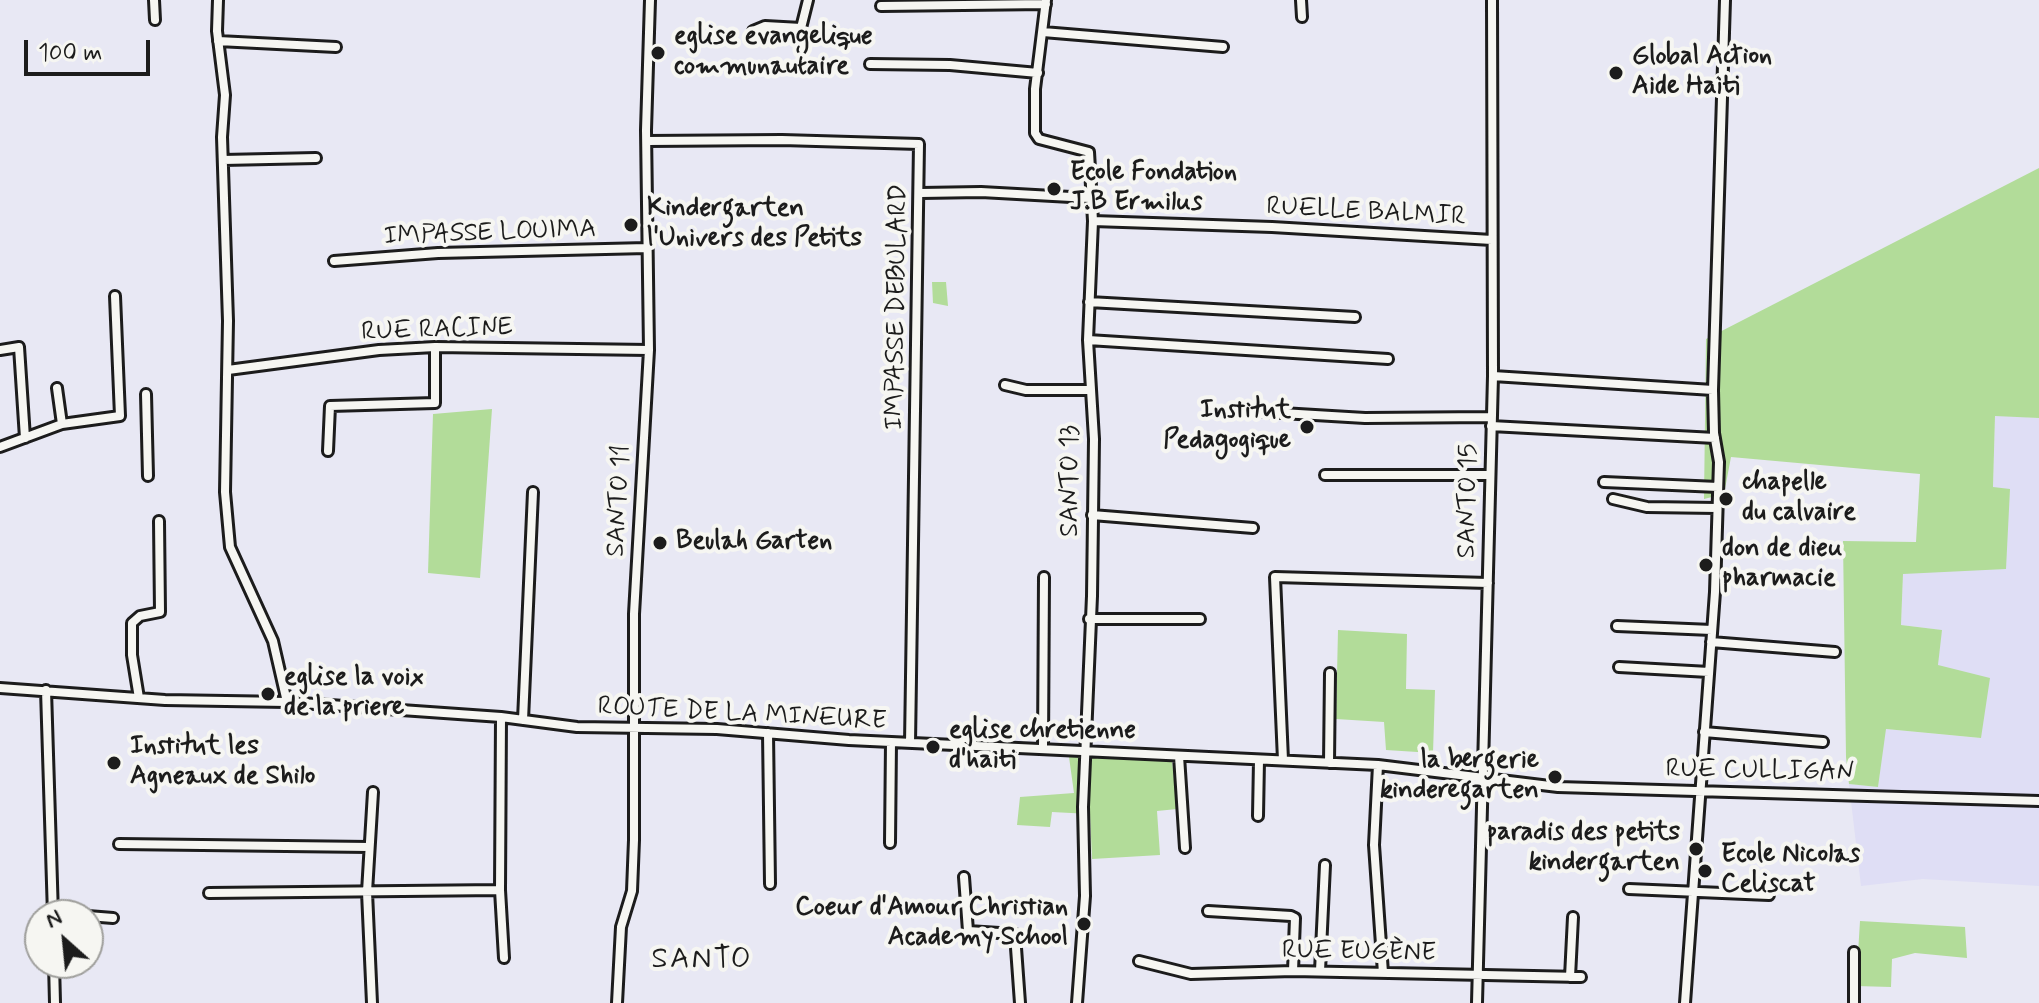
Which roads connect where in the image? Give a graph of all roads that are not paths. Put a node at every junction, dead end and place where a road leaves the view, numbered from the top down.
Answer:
1 (154, 0) edge
2 (218, 0) edge
3 (650, 0) edge
4 (808, 0) edge
5 (1301, 0) edge
6 (1492, 0) edge
7 (1725, 0) edge
8 (1046, 2) edge
9 (881, 6) dead end
10 (1302, 17) dead end
11 (155, 20) dead end
12 (1043, 32) junction
13 (751, 38) dead end
14 (218, 41) junction
15 (336, 47) dead end
16 (1223, 47) dead end
17 (870, 64) dead end
18 (1038, 73) junction
19 (647, 141) junction
20 (316, 158) dead end
21 (223, 160) junction
22 (921, 193) junction
23 (1089, 198) junction
24 (1093, 221) junction
25 (1492, 240) junction
26 (647, 248) junction
27 (334, 261) dead end
28 (115, 296) dead end
29 (1089, 302) junction
30 (1355, 317) dead end
31 (1088, 340) junction
32 (435, 347) junction
33 (0, 350) edge
34 (649, 350) junction
35 (1388, 359) dead end
36 (228, 370) junction
37 (1493, 376) junction
38 (1005, 385) dead end
39 (57, 388) dead end
40 (1091, 390) junction
41 (1713, 390) junction
42 (146, 394) dead end
43 (1265, 412) dead end
44 (1491, 422) junction
45 (62, 424) junction
46 (25, 438) junction
47 (1715, 438) junction
48 (0, 447) edge
49 (328, 451) dead end
50 (1325, 475) dead end
51 (1490, 475) junction
52 (148, 476) dead end
53 (1604, 482) dead end
54 (1718, 487) junction
55 (533, 492) dead end
56 (1613, 499) dead end
57 (1717, 508) junction
58 (1092, 515) junction
59 (159, 521) dead end
60 (1253, 528) dead end
61 (1044, 577) dead end
62 (1488, 583) junction
63 (1089, 619) junction
64 (1200, 619) dead end
65 (1617, 626) dead end
66 (1712, 630) junction
67 (1711, 642) junction
68 (1835, 652) dead end
69 (1619, 667) dead end
70 (1709, 672) junction
71 (1330, 673) dead end
72 (0, 688) edge
73 (46, 690) junction
74 (139, 698) junction
75 (287, 702) junction
76 (501, 717) junction
77 (523, 720) junction
78 (632, 727) junction
79 (1704, 732) junction
80 (768, 733) junction
81 (891, 742) junction
82 (1823, 742) dead end
83 (910, 743) junction
84 (1043, 749) junction
85 (1085, 751) junction
86 (1179, 756) junction
87 (1259, 760) junction
88 (1283, 760) junction
89 (1329, 763) junction
90 (1378, 765) junction
91 (1482, 775) junction
92 (1699, 791) junction
93 (373, 792) dead end
94 (2039, 801) edge
95 (1258, 816) dead end
96 (890, 843) dead end
97 (119, 844) dead end
98 (369, 847) junction
99 (1185, 848) dead end
100 (1325, 865) dead end
101 (964, 877) dead end
102 (770, 884) dead end
103 (1629, 889) dead end
104 (500, 890) junction
105 (1692, 891) junction
106 (367, 892) junction
107 (209, 893) dead end
108 (1769, 895) dead end
109 (53, 899) edge
110 (1208, 911) dead end
111 (104, 917) edge
112 (1573, 917) dead end
113 (113, 918) dead end
114 (1854, 952) dead end
115 (504, 958) dead end
116 (1139, 961) dead end
117 (1293, 971) junction
118 (1320, 971) junction
119 (1383, 973) junction
120 (1478, 975) junction
121 (1570, 977) junction
122 (1581, 977) dead end
123 (54, 979) edge
124 (55, 1003) edge
125 (372, 1003) edge
126 (617, 1003) edge
127 (1020, 1003) edge
128 (1077, 1003) edge
129 (1477, 1003) edge
130 (1685, 1003) edge
131 (1854, 1003) edge

1 - 11 street
2 - 14 street
3 - 19 street, SANTO 11
4 - 13 street
5 - 10 street
6 - 25 street, SANTO 15
7 - 41 street
8 - 9 street
8 - 12 street, SANTO 13
12 - 16 street
12 - 18 street, SANTO 13
14 - 15 street
14 - 21 street
17 - 18 street
18 - 23 street, SANTO 13
19 - 22 street, IMPASSE DEBULARD
19 - 26 street, SANTO 11
20 - 21 street
21 - 36 street
22 - 23 street
22 - 83 street, IMPASSE DEBULARD
23 - 24 street, SANTO 13
24 - 25 street, RUELLE BALMIR
24 - 29 street, SANTO 13
25 - 37 street, SANTO 15
26 - 27 street, IMPASSE LOUIMA
26 - 34 street, SANTO 11
28 - 45 street
29 - 30 street
29 - 31 street, SANTO 13
31 - 35 street
31 - 40 street, SANTO 13
32 - 34 street, RUE RACINE
32 - 36 street, RUE RACINE
32 - 49 street
33 - 46 street
34 - 78 street, SANTO 11
36 - 75 street
37 - 41 street
37 - 44 street, SANTO 15
38 - 40 street
39 - 45 street
40 - 58 street, SANTO 13
41 - 47 street
42 - 52 street
43 - 44 street
44 - 47 street
44 - 51 street, SANTO 15
45 - 46 street
46 - 48 street
47 - 54 street
50 - 51 street
51 - 62 street, SANTO 15
53 - 54 street
54 - 57 street
55 - 77 street
56 - 57 street
57 - 66 street
58 - 60 street
58 - 63 street, SANTO 13
59 - 74 street
61 - 84 street
62 - 88 street
62 - 91 street, SANTO 15
63 - 64 street
63 - 85 street, SANTO 13
65 - 66 street
66 - 67 street
67 - 68 street
67 - 70 street
69 - 70 street
70 - 79 street
71 - 89 street
72 - 73 street, ROUTE DE LA MINEURE
73 - 74 street, ROUTE DE LA MINEURE
73 - 109 street
74 - 75 street, ROUTE DE LA MINEURE
75 - 76 street, ROUTE DE LA MINEURE
76 - 77 street, ROUTE DE LA MINEURE
76 - 104 street
77 - 78 street, ROUTE DE LA MINEURE
78 - 80 street, ROUTE DE LA MINEURE
78 - 126 street, SANTO 11
79 - 82 street
79 - 92 street
80 - 81 street, ROUTE DE LA MINEURE
80 - 102 street
81 - 83 street, ROUTE DE LA MINEURE
81 - 96 street
83 - 84 street, ROUTE DE LA MINEURE
84 - 85 street, ROUTE DE LA MINEURE
85 - 86 street, ROUTE DE LA MINEURE
85 - 128 street, SANTO 13
86 - 87 street, ROUTE DE LA MINEURE
86 - 99 street
87 - 88 street, ROUTE DE LA MINEURE
87 - 95 street
88 - 89 street, ROUTE DE LA MINEURE
89 - 90 street, ROUTE DE LA MINEURE
90 - 91 street, ROUTE DE LA MINEURE
90 - 119 street
91 - 92 street, RUE CULLIGAN
91 - 120 street, SANTO 15
92 - 94 street, RUE CULLIGAN
92 - 105 street
93 - 98 street
97 - 98 street
98 - 106 street
100 - 118 street
101 - 127 street
103 - 105 street
104 - 106 street
104 - 115 street
105 - 108 street
105 - 130 street
106 - 107 street
106 - 125 street
110 - 117 street
111 - 113 street
112 - 121 street
114 - 131 street
116 - 117 street, RUE EUGÈNE
117 - 118 street, RUE EUGÈNE
118 - 119 street, RUE EUGÈNE
119 - 120 street, RUE EUGÈNE
120 - 121 street, RUE EUGÈNE
120 - 129 street, SANTO 15
121 - 122 street, RUE EUGÈNE
123 - 124 street

